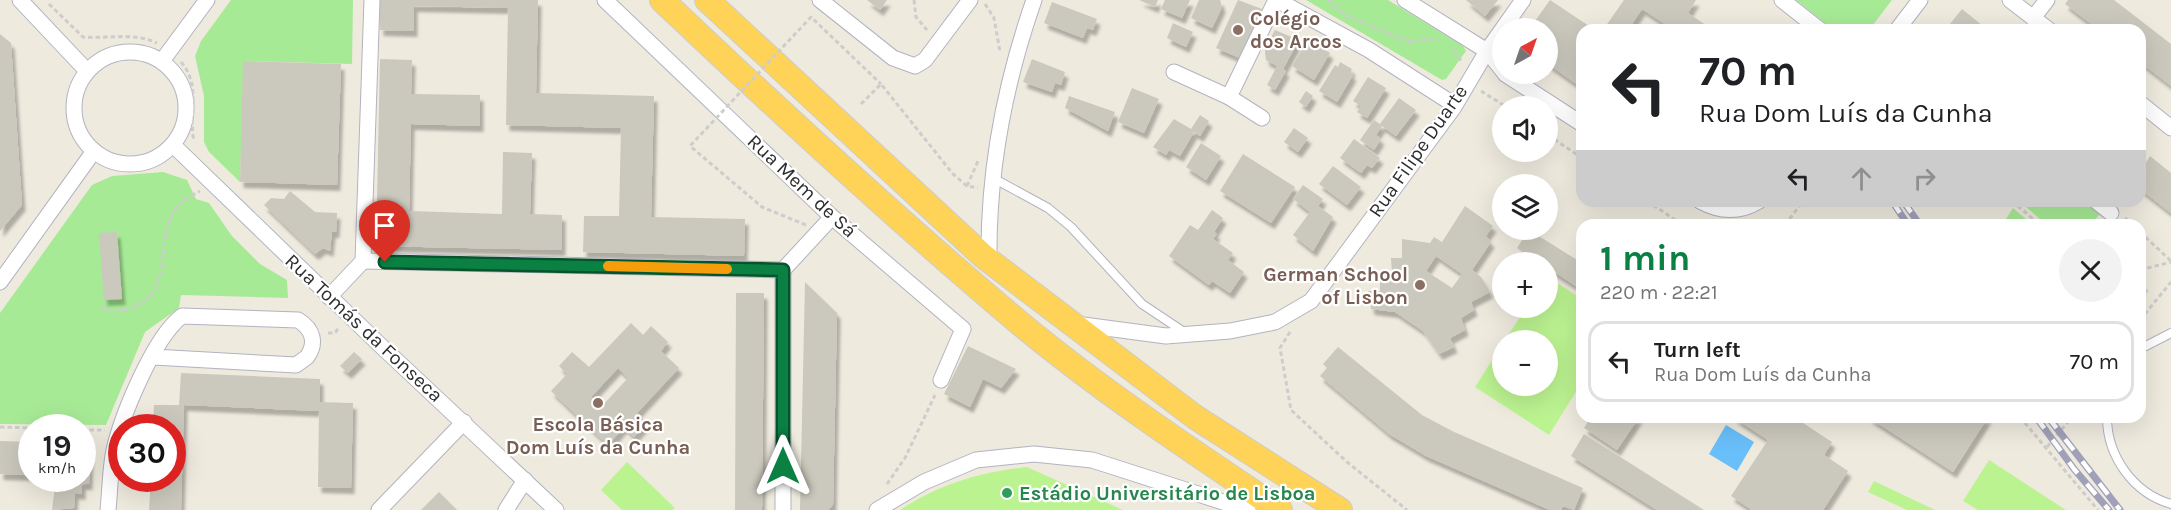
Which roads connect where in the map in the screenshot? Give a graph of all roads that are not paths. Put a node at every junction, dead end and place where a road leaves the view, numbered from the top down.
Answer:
1 (20, 0) edge
2 (207, 0) edge
3 (372, 0) edge
4 (605, 0) edge
5 (662, 0) edge
6 (707, 0) edge
7 (820, 0) edge
8 (970, 0) edge
9 (1034, 0) edge
10 (1277, 0) edge
11 (1405, 0) edge
12 (1523, 0) edge
13 (1782, 0) edge
14 (1920, 0) edge
15 (2010, 0) edge
16 (2047, 0) edge
17 (2033, 18) junction
18 (1812, 24) edge
19 (1902, 24) edge
20 (2041, 24) edge
21 (1487, 51) junction
22 (166, 56) junction
23 (1492, 57) edge
24 (87, 71) junction
25 (1174, 72) dead end
26 (1522, 84) edge
27 (1229, 97) junction
28 (1453, 104) junction
29 (2146, 108) edge
30 (1262, 118) dead end
31 (1576, 120) edge
32 (2171, 128) edge
33 (172, 145) junction
34 (94, 151) junction
35 (993, 178) junction
36 (1719, 207) edge
37 (1747, 207) edge
38 (2104, 207) edge
39 (2111, 213) dead end
40 (832, 218) junction
41 (989, 260) junction
42 (363, 261) junction
43 (783, 270) junction
44 (0, 282) edge
45 (329, 297) junction
46 (1069, 323) junction
47 (2171, 333) edge
48 (1188, 334) junction
49 (2146, 346) edge
50 (153, 357) junction
51 (940, 385) road end
52 (464, 422) junction
53 (2108, 423) edge
54 (525, 480) junction
55 (2171, 504) edge
56 (108, 510) edge
57 (379, 510) edge
58 (506, 510) edge
59 (556, 510) edge
60 (783, 510) edge
61 (877, 510) edge
62 (1248, 510) edge
63 (1280, 510) edge
64 (1340, 510) edge

1 - 24 street
2 - 22 street
3 - 42 street
4 - 40 street, Rua Mem de Sá
5 - 63 highway
6 - 41 highway
7 - 8 street
9 - 35 street
10 - 27 street
10 - 28 street
11 - 21 street
12 - 21 street, Rua Filipe Duarte
13 - 18 street
14 - 19 street
15 - 17 street
16 - 17 street
17 - 20 street
21 - 23 street
21 - 28 street, Rua Filipe Duarte
22 - 24 street
22 - 33 street
24 - 34 street
25 - 27 street
26 - 31 street
27 - 30 street
28 - 48 street, Rua Filipe Duarte
29 - 32 street
33 - 34 street
33 - 45 street, Rua Tomás da Fonseca
34 - 44 street
35 - 41 street
35 - 48 lane
36 - 37 street
38 - 39 street
40 - 43 street
40 - 51 street, Rua Mem de Sá
41 - 46 highway
42 - 43 street
42 - 45 street
43 - 60 street
45 - 52 street, Rua Tomás da Fonseca
46 - 48 street, Rua Filipe Duarte
46 - 64 highway
47 - 49 lane
50 - 50 street
50 - 56 street
52 - 54 street, Rua Tomás da Fonseca
52 - 57 street
53 - 55 lane
54 - 58 street
54 - 59 street, Rua Tomás da Fonseca
61 - 62 street

